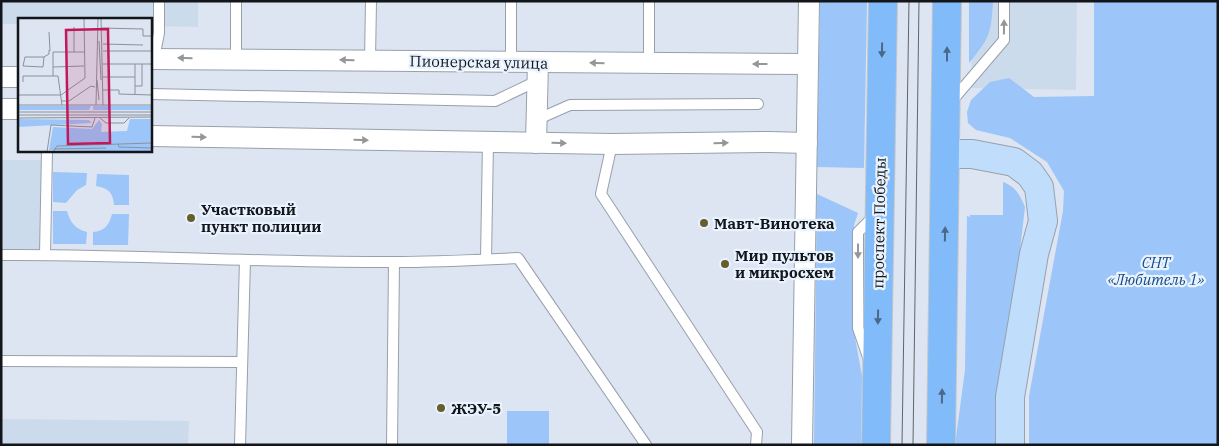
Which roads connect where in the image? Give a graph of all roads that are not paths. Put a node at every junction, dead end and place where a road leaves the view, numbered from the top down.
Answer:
1 (159, 1) edge
2 (236, 1) edge
3 (371, 1) edge
4 (511, 1) edge
5 (649, 1) edge
6 (809, 1) edge
7 (883, 1) edge
8 (947, 1) edge
9 (1004, 1) edge
10 (152, 58) edge
11 (236, 59) junction
12 (370, 60) junction
13 (511, 62) junction
14 (649, 64) junction
15 (808, 64) junction
16 (537, 71) junction
17 (1, 77) edge
18 (18, 77) edge
19 (151, 94) edge
20 (758, 104) dead end
21 (947, 107) junction
22 (1, 109) edge
23 (18, 109) edge
24 (536, 120) junction
25 (151, 136) edge
26 (488, 142) junction
27 (536, 143) junction
28 (612, 144) junction
29 (807, 144) junction
30 (47, 151) edge
31 (946, 154) junction
32 (1, 255) edge
33 (45, 255) junction
34 (486, 259) junction
35 (245, 260) junction
36 (394, 262) junction
37 (1, 361) edge
38 (242, 362) junction
39 (240, 445) edge
40 (392, 445) edge
41 (646, 445) edge
42 (756, 445) edge
43 (802, 445) edge
44 (876, 445) edge
45 (941, 445) edge
46 (1010, 445) edge

1 - 10 lane
2 - 11 lane
3 - 12 lane
4 - 13 lane
5 - 14 lane
6 - 15 street
7 -> 44 main road, проспект Победы
21 -> 8 main road
21 -> 9 lane
11 -> 10 street, Пионерская улица
12 -> 11 street, Пионерская улица
12 - 13 street, Пионерская улица
13 - 16 street, Пионерская улица
15 -> 14 street, Пионерская улица
14 -> 16 street, Пионерская улица
15 - 29 street
16 - 19 lane
16 - 24 street
17 - 18 street
20 - 24 lane
21 - 31 main road
22 - 23 street
24 - 27 street
25 -> 26 street
26 - 27 street
26 - 34 lane
27 -> 28 street
28 -> 29 street
28 - 42 lane
29 - 43 street
30 - 33 lane
45 -> 31 main road
31 - 46 street
32 - 33 lane
33 - 35 lane
34 - 36 lane
34 - 41 lane
35 - 36 lane
35 - 38 lane
36 - 40 lane
37 - 38 lane
38 - 39 lane

